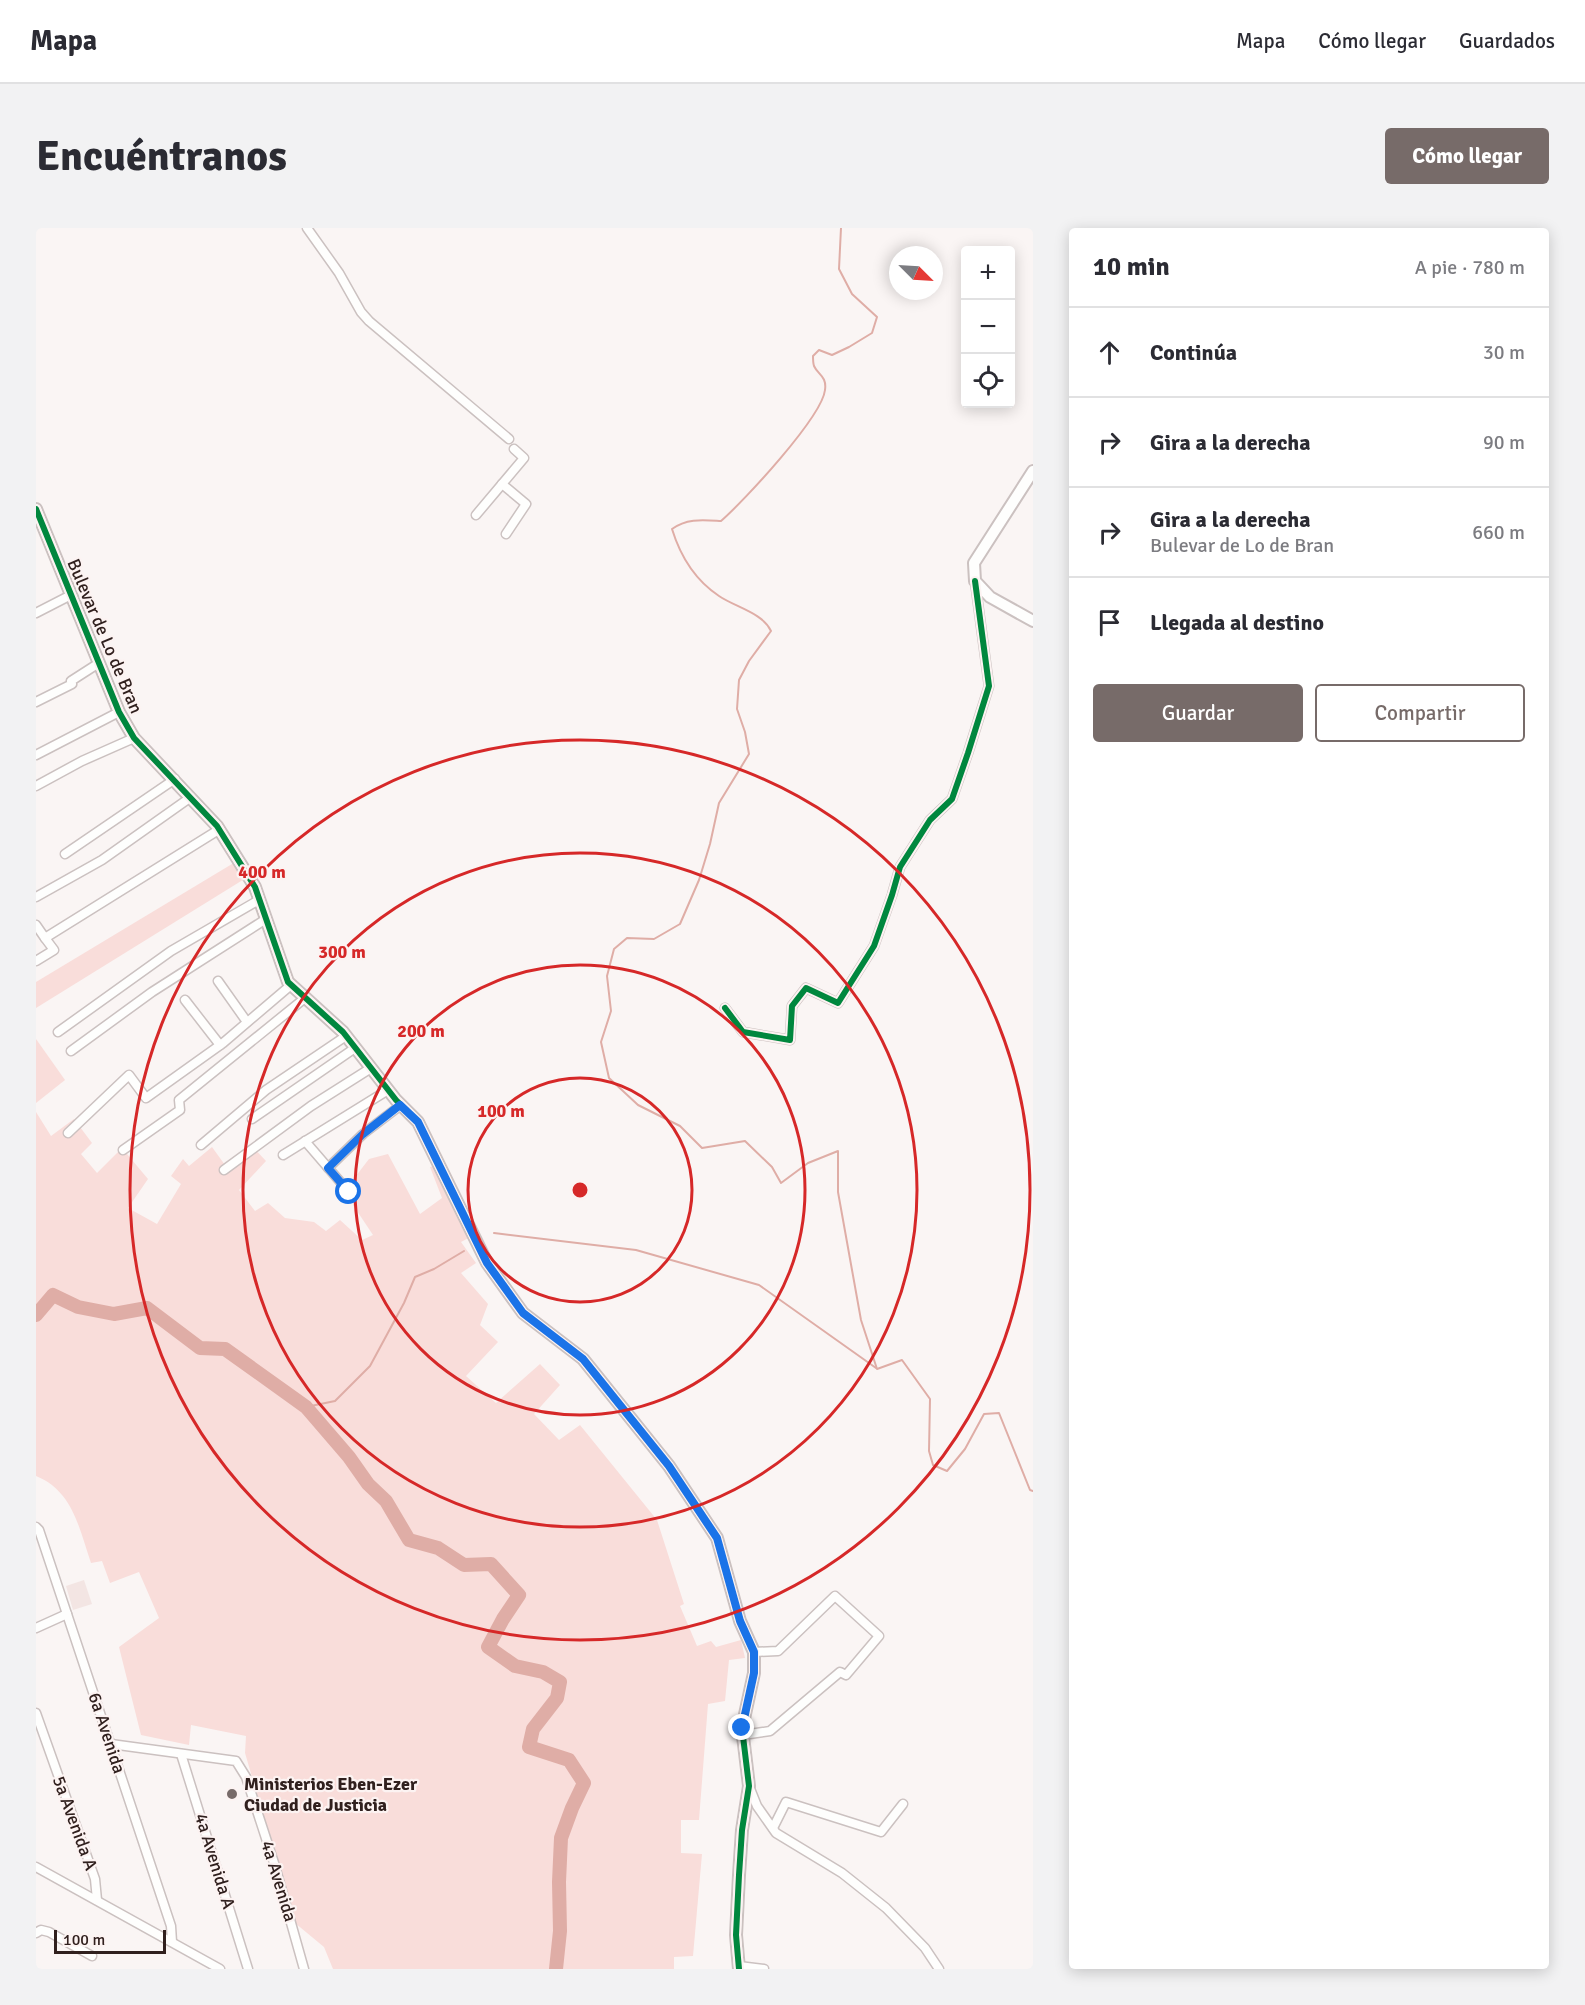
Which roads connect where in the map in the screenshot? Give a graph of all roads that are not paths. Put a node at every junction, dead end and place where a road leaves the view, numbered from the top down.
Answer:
1 (307, 228) edge
2 (509, 439) dead end
3 (514, 449) dead end
4 (1033, 471) edge
5 (1030, 483) edge
6 (502, 484) junction
7 (36, 509) edge
8 (476, 515) dead end
9 (506, 534) dead end
10 (975, 581) junction
11 (70, 595) junction
12 (36, 614) edge
13 (1033, 621) edge
14 (99, 663) junction
15 (36, 702) edge
16 (119, 712) junction
17 (134, 738) junction
18 (36, 756) edge
19 (175, 779) junction
20 (36, 786) edge
21 (191, 797) junction
22 (220, 829) junction
23 (65, 854) dead end
24 (36, 897) edge
25 (259, 900) junction
26 (266, 919) junction
27 (36, 925) edge
28 (45, 938) junction
29 (36, 962) edge
30 (218, 981) dead end
31 (291, 985) junction
32 (305, 998) junction
33 (185, 1000) dead end
34 (725, 1008) dead end
35 (247, 1022) junction
36 (58, 1032) dead end
37 (346, 1036) junction
38 (220, 1045) junction
39 (355, 1048) junction
40 (71, 1051) dead end
41 (371, 1068) junction
42 (388, 1090) junction
43 (400, 1105) junction
44 (252, 1119) dead end
45 (68, 1133) dead end
46 (305, 1142) junction
47 (201, 1145) dead end
48 (123, 1150) dead end
49 (283, 1155) dead end
50 (328, 1168) junction
51 (224, 1170) dead end
52 (349, 1192) dead end
53 (36, 1527) edge
54 (67, 1614) junction
55 (36, 1628) edge
56 (754, 1652) junction
57 (36, 1713) edge
58 (743, 1735) junction
59 (111, 1744) junction
60 (182, 1754) junction
61 (749, 1786) junction
62 (903, 1804) dead end
63 (773, 1828) junction
64 (36, 1867) edge
65 (97, 1900) junction
66 (36, 1933) edge
67 (172, 1941) junction
68 (92, 1956) dead end
69 (739, 1968) edge
70 (220, 1969) edge
71 (248, 1969) edge
72 (304, 1969) edge
73 (764, 1969) edge
74 (939, 1969) edge

1 - 2 street
3 - 6 street
4 - 5 street
5 - 10 street
6 - 8 street
6 - 9 street
7 - 11 street, Bulevar de Lo de Bran
10 - 13 street
10 - 34 street
11 - 12 street
11 - 14 street, Bulevar de Lo de Bran
14 - 15 street
14 - 16 street, Bulevar de Lo de Bran
16 - 17 street, Bulevar de Lo de Bran
16 - 18 street
17 - 19 street, Bulevar de Lo de Bran
17 - 20 street
19 - 21 street, Bulevar de Lo de Bran
19 - 23 street
21 - 22 street, Bulevar de Lo de Bran
21 - 24 street
22 - 25 street, Bulevar de Lo de Bran
22 - 28 street
25 - 26 street, Bulevar de Lo de Bran
25 - 36 street
26 - 31 street, Bulevar de Lo de Bran
26 - 40 street
27 - 28 street
28 - 29 street
30 - 35 street
31 - 32 street, Bulevar de Lo de Bran
31 - 35 street
32 - 37 street, Bulevar de Lo de Bran
32 - 48 street
33 - 38 street
35 - 38 street
37 - 39 street, Bulevar de Lo de Bran
37 - 47 street
38 - 45 street
39 - 41 street, Bulevar de Lo de Bran
39 - 44 street
41 - 42 street, Bulevar de Lo de Bran
41 - 51 street
42 - 43 street, Bulevar de Lo de Bran
42 - 46 street
43 - 50 street
43 - 56 street, Bulevar de Lo de Bran
46 - 49 street
46 - 50 street
50 - 52 street
53 - 54 street, 6a Avenida
54 - 55 street
54 - 59 street, 6a Avenida
56 - 58 street, Bulevar de Lo de Bran
56 - 58 street
57 - 65 street, 5a Avenida A
58 - 61 street, Bulevar de Lo de Bran
59 - 60 street
59 - 67 street, 6a Avenida
60 - 71 street, 4a Avenida A
60 - 72 street, 4a Avenida
61 - 63 street
61 - 69 street, Bulevar de Lo de Bran
62 - 63 street
63 - 74 street
64 - 65 street
65 - 67 street
66 - 68 street
67 - 70 street
69 - 73 street

